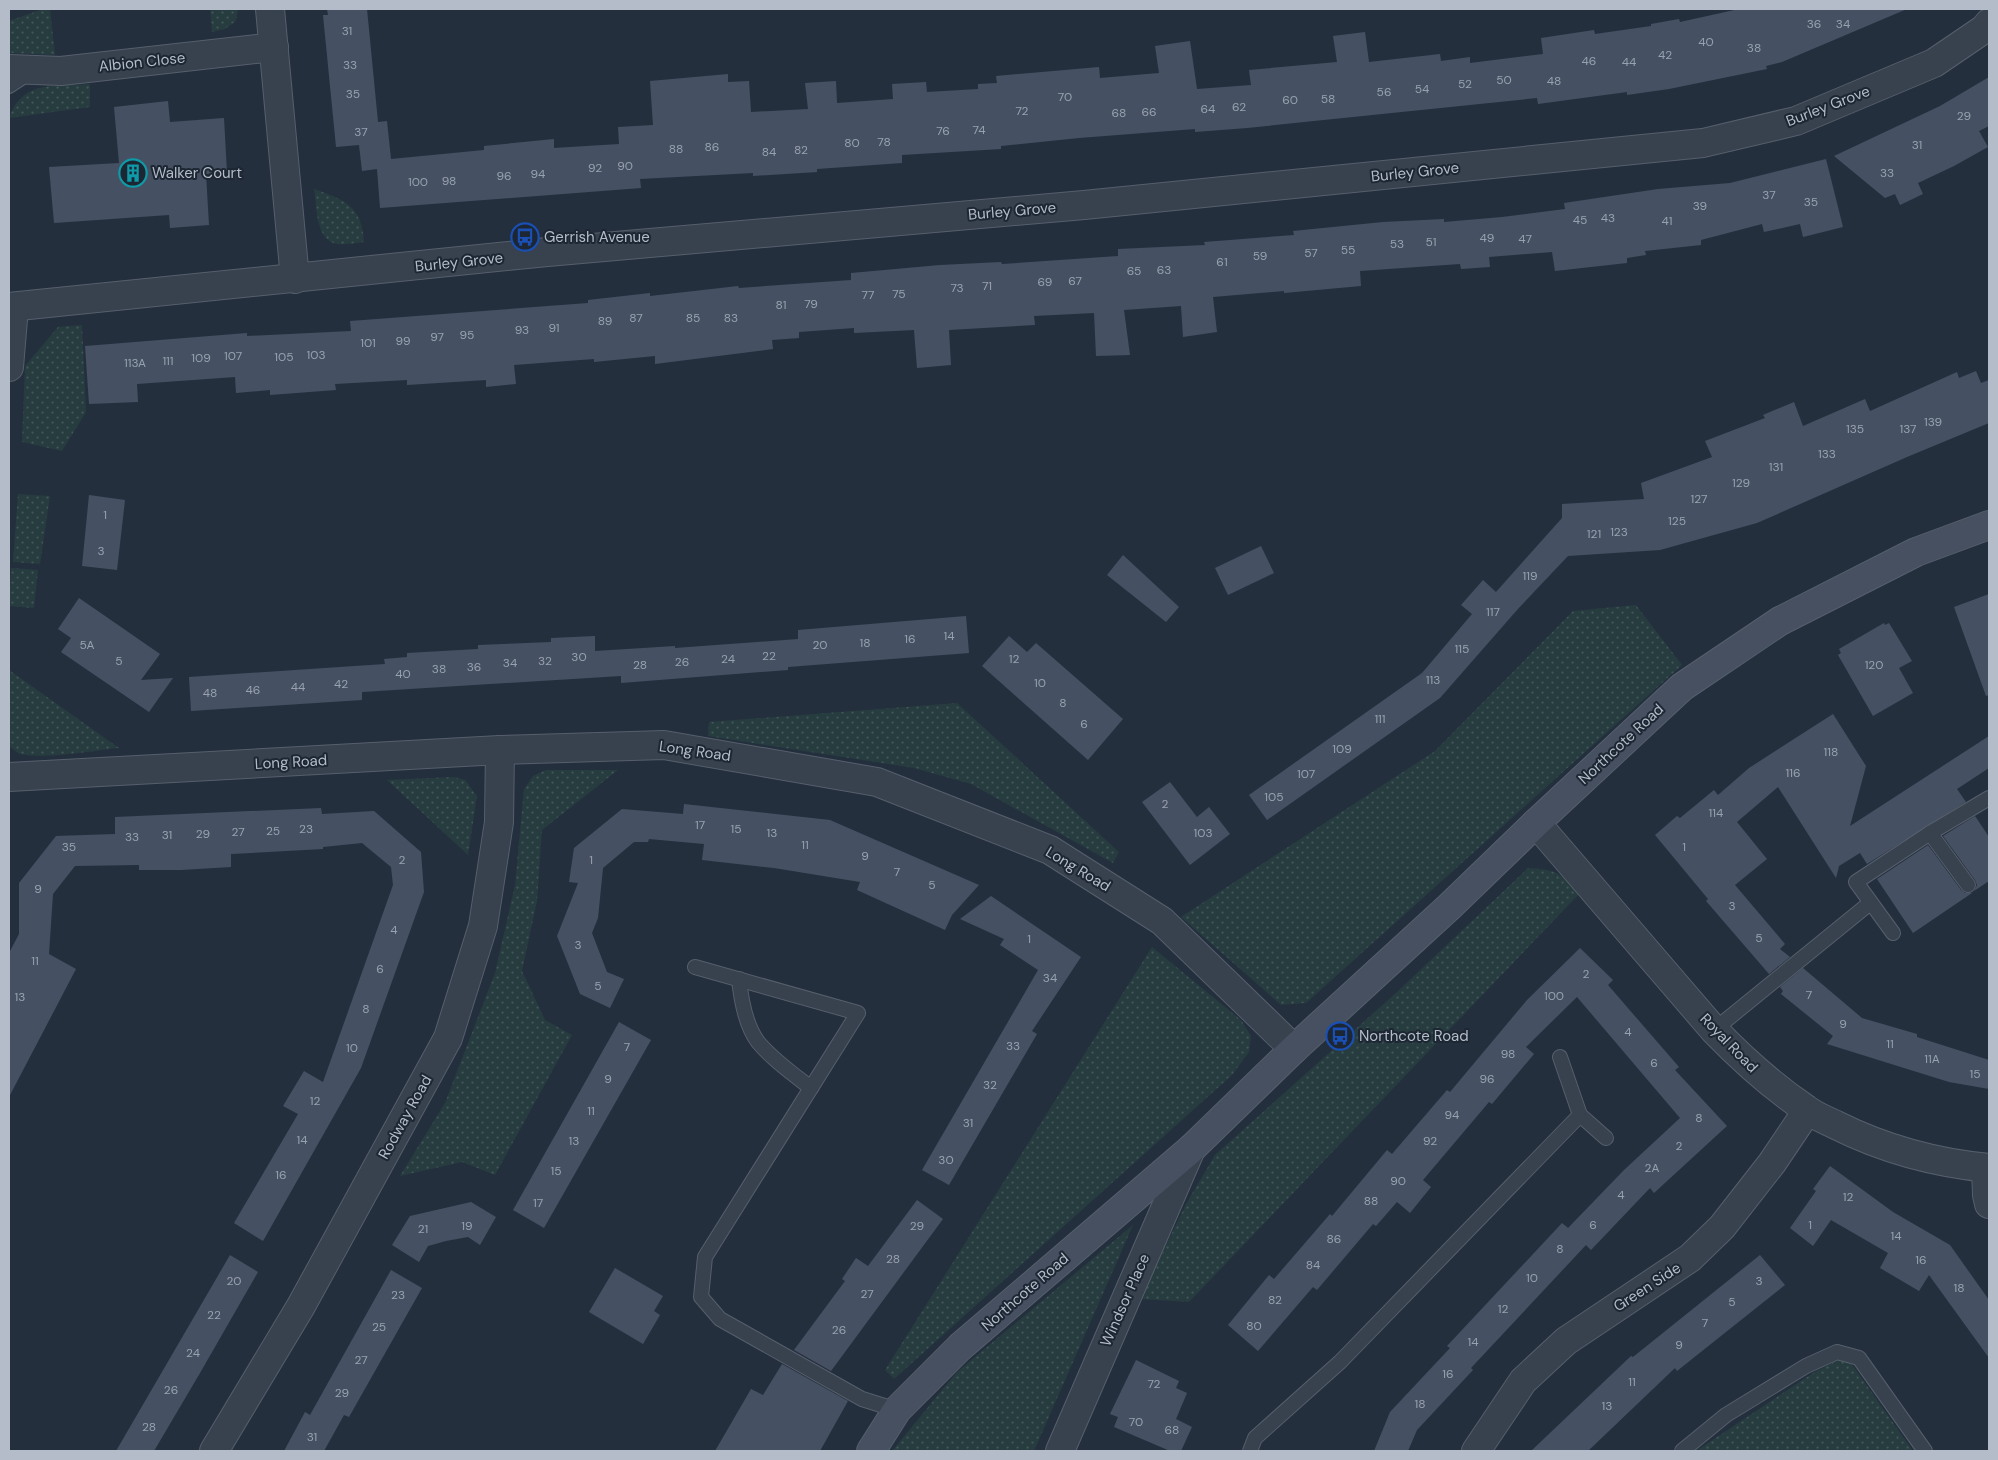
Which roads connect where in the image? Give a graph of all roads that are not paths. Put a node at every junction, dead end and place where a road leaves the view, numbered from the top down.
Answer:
1 (270, 9) edge
2 (1989, 23) edge
3 (274, 47) junction
4 (21, 70) edge
5 (9, 86) edge
6 (296, 279) junction
7 (11, 307) edge
8 (9, 368) edge
9 (1989, 525) edge
10 (500, 750) junction
11 (9, 777) edge
12 (1989, 798) edge
13 (1536, 823) junction
14 (1930, 833) junction
15 (1968, 885) dead end
16 (1870, 902) junction
17 (1892, 933) dead end
18 (695, 967) dead end
19 (739, 979) junction
20 (1714, 1030) junction
21 (1294, 1049) junction
22 (1560, 1057) dead end
23 (811, 1088) junction
24 (1807, 1111) junction
25 (1580, 1115) junction
26 (1606, 1138) dead end
27 (1191, 1149) junction
28 (1988, 1168) edge
29 (1989, 1204) edge
30 (897, 1410) junction
31 (214, 1451) edge
32 (872, 1451) edge
33 (1060, 1451) edge
34 (1250, 1451) edge
35 (1476, 1451) edge
36 (1682, 1451) edge
37 (1925, 1451) edge

1 - 3 street
2 - 6 street, Burley Grove
3 - 4 street, Albion Close
3 - 6 street
4 - 5 lane
6 - 7 street, Burley Grove
7 - 8 street
9 - 13 street, Northcote Road
10 - 11 street, Long Road
10 - 21 street, Long Road
10 - 31 street, Rodway Road
12 - 14 lane
13 - 20 street, Royal Road
13 - 21 street, Northcote Road
14 - 15 lane
14 - 16 lane
16 - 17 lane
16 - 20 lane
18 - 19 lane
19 - 23 lane
19 - 23 lane
20 - 24 street, Royal Road
21 - 27 street, Northcote Road
22 - 25 lane
23 - 30 lane
24 - 28 street, Royal Road
24 - 35 street, Green Side
25 - 26 lane
25 - 34 lane
27 - 30 street, Northcote Road
27 - 33 street, Windsor Place
28 - 29 street, Royal Road
30 - 32 street, Northcote Road
36 - 37 lane

